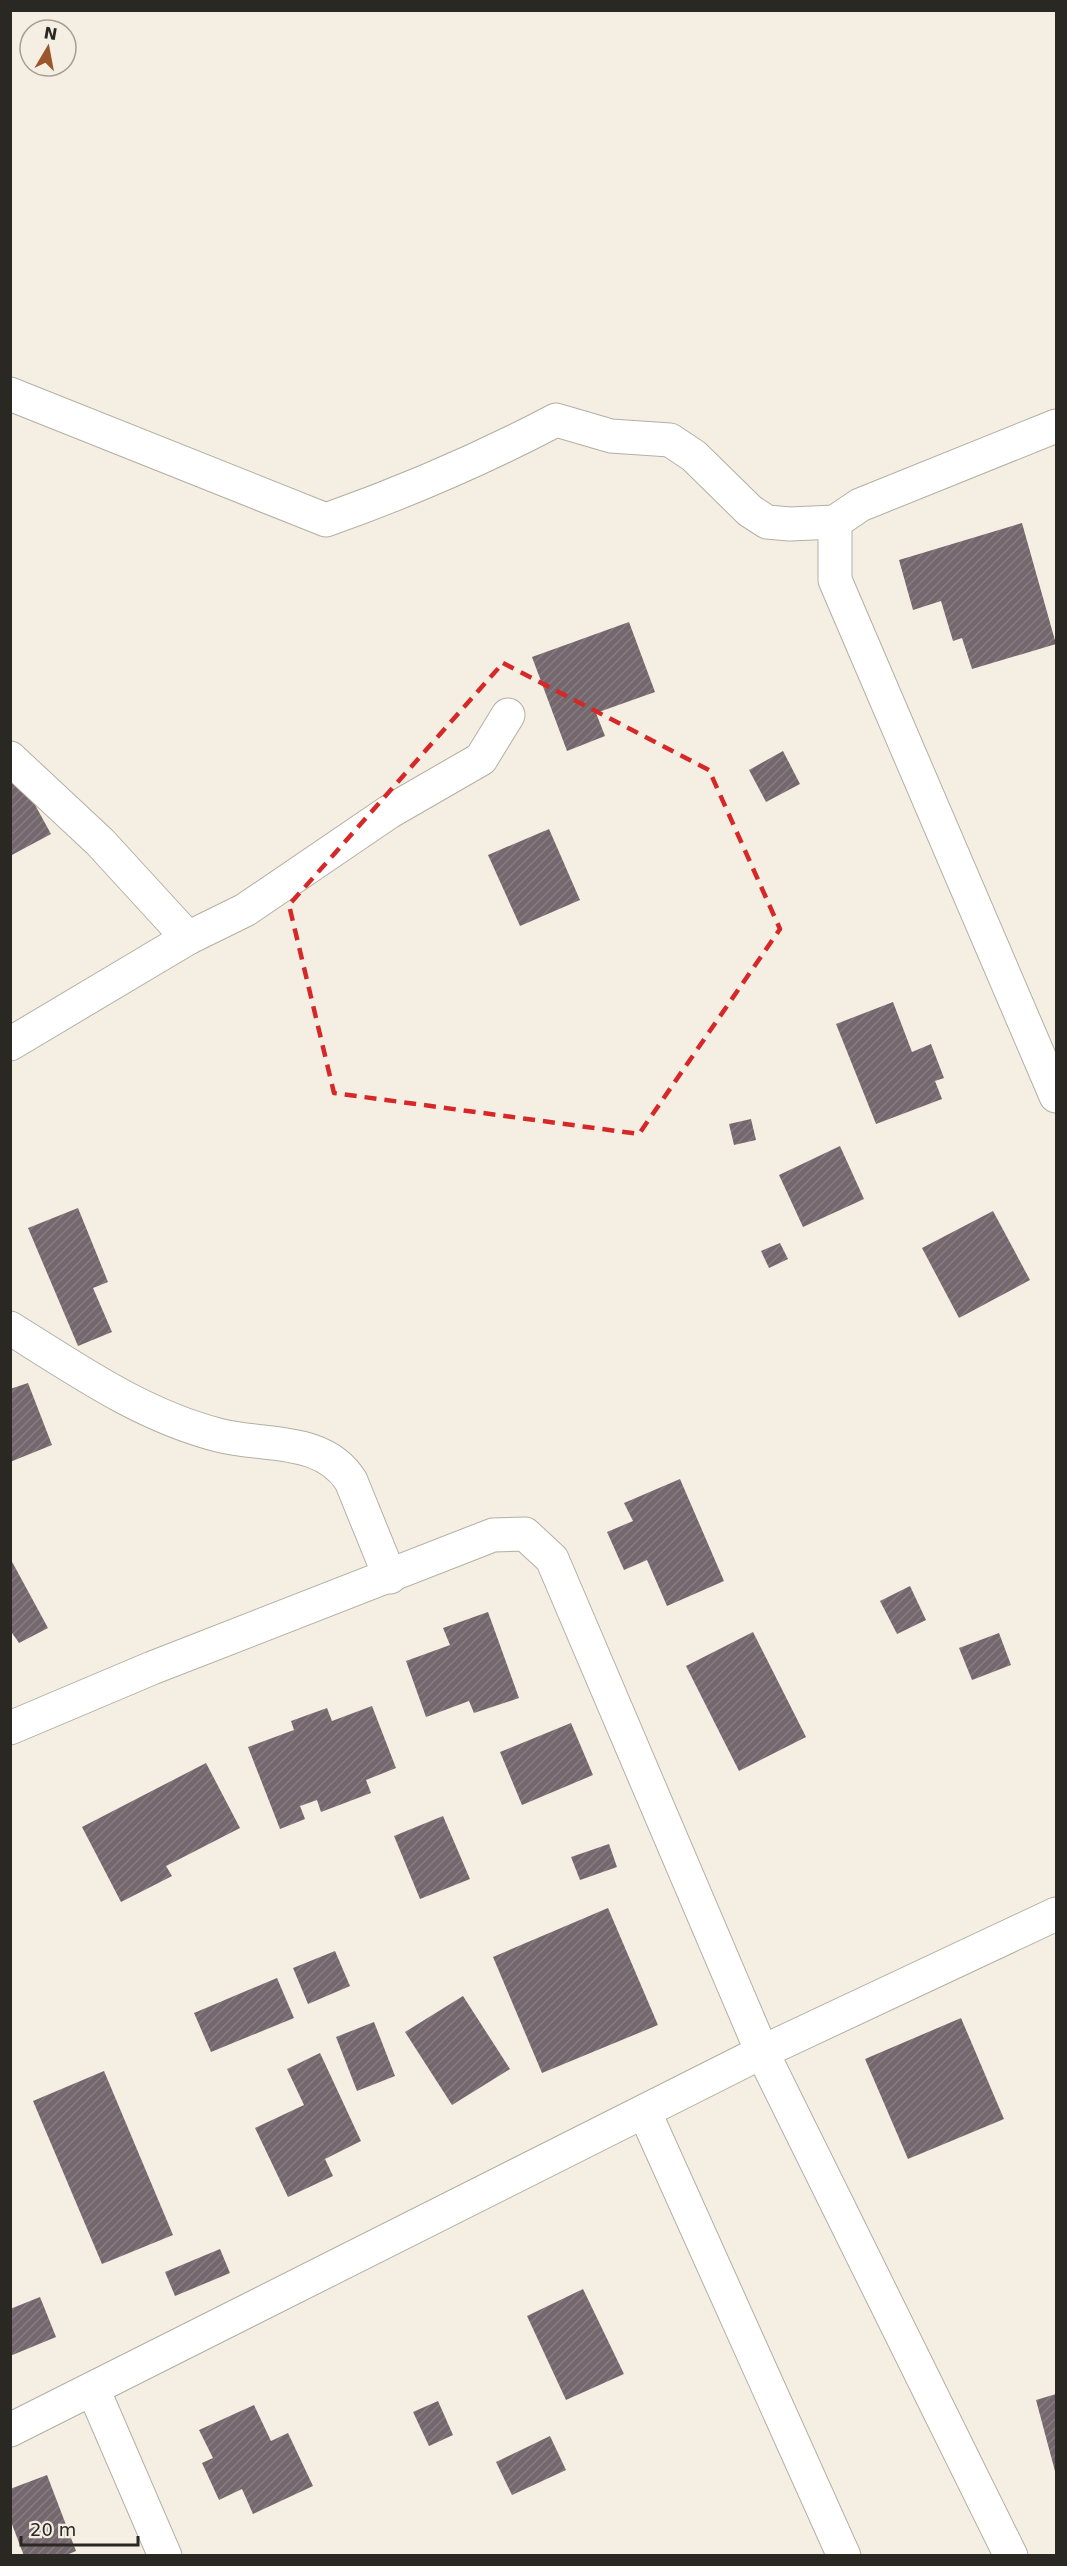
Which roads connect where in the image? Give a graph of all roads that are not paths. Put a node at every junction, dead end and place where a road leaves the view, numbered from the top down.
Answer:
1 (10, 394) edge
2 (1056, 426) edge
3 (835, 522) junction
4 (508, 716) dead end
5 (10, 758) edge
6 (188, 938) junction
7 (10, 1044) edge
8 (1056, 1096) edge
9 (10, 1328) edge
10 (390, 1577) junction
11 (10, 1728) edge
12 (1056, 1914) edge
13 (762, 2052) junction
14 (645, 2113) junction
15 (93, 2389) junction
16 (10, 2430) edge
17 (165, 2556) edge
18 (844, 2556) edge
19 (1011, 2556) edge

1 - 3 street
2 - 3 street
3 - 8 street
4 - 6 street
5 - 6 street
6 - 7 street
9 - 10 street
10 - 11 street
10 - 13 street
12 - 13 street
13 - 14 street
13 - 19 street
14 - 15 street
14 - 18 street
15 - 16 street
15 - 17 street

